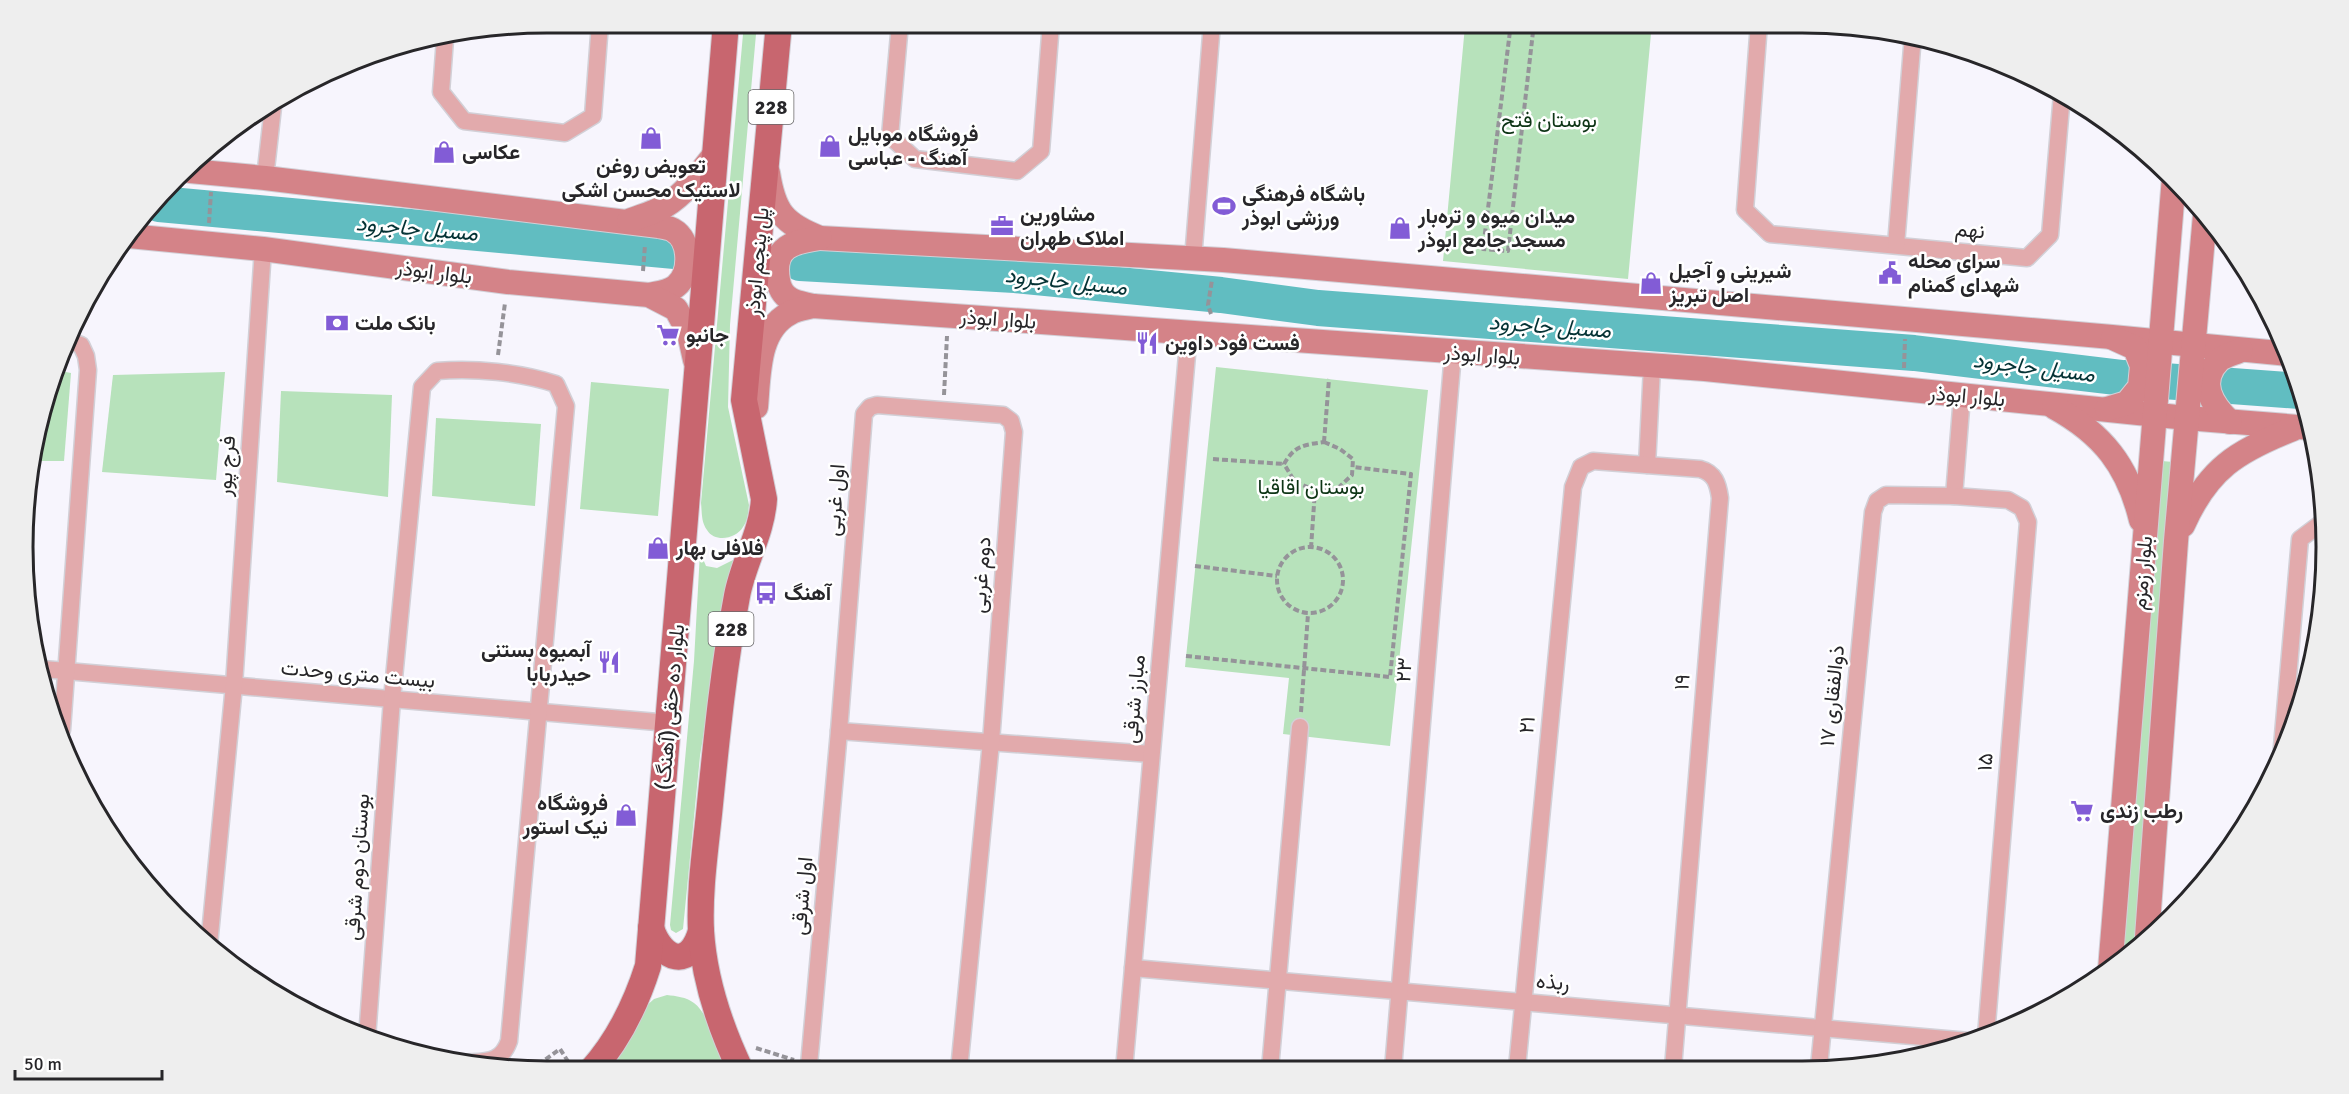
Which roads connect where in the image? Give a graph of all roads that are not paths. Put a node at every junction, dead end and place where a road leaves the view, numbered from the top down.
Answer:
1 (599, 33) edge
2 (725, 33) edge
3 (778, 33) edge
4 (899, 33) edge
5 (1050, 33) edge
6 (1211, 33) edge
7 (1758, 33) edge
8 (445, 44) edge
9 (1912, 45) edge
10 (2061, 103) edge
11 (272, 113) edge
12 (715, 154) junction
13 (766, 161) junction
14 (197, 172) edge
15 (266, 178) junction
16 (2172, 192) edge
17 (625, 222) junction
18 (2204, 227) edge
19 (137, 237) edge
20 (820, 238) junction
21 (1896, 245) junction
22 (263, 249) junction
23 (1193, 259) junction
24 (649, 295) junction
25 (813, 306) junction
26 (1189, 332) junction
27 (75, 343) edge
28 (1453, 352) junction
29 (2278, 353) edge
30 (696, 364) junction
31 (1653, 367) junction
32 (2152, 378) junction
33 (2197, 382) junction
34 (1962, 396) junction
35 (2050, 404) junction
36 (1002, 415) joint
37 (2301, 428) edge
38 (2302, 429) edge
39 (753, 439) junction
40 (1593, 461) joint
41 (1647, 465) junction
42 (1954, 496) junction
43 (2008, 500) joint
44 (2315, 527) edge
45 (2145, 535) junction
46 (2176, 541) junction
47 (48, 669) edge
48 (67, 671) junction
49 (234, 685) junction
50 (392, 699) junction
51 (538, 712) junction
52 (63, 720) edge
53 (669, 723) junction
54 (2284, 726) edge
55 (1300, 727) road end
56 (839, 731) junction
57 (991, 742) junction
58 (1151, 754) junction
59 (2148, 927) edge
60 (651, 928) junction
61 (701, 931) junction
62 (210, 935) edge
63 (2111, 958) edge
64 (1133, 968) junction
65 (1277, 981) junction
66 (1401, 991) junction
67 (1522, 1002) junction
68 (1678, 1015) junction
69 (1987, 1027) edge
70 (1822, 1028) junction
71 (369, 1029) edge
72 (1949, 1039) edge
73 (498, 1059) edge
74 (1820, 1060) edge
75 (598, 1061) edge
76 (745, 1061) edge
77 (816, 1061) edge
78 (959, 1061) edge
79 (1125, 1061) edge
80 (1271, 1061) edge
81 (1394, 1061) edge
82 (1518, 1061) edge
83 (1674, 1061) edge

1 - 8 street
2 - 12 main road, 228
3 - 13 main road, 228
4 - 5 street
6 - 23 street
7 - 21 street, نهم
9 - 21 street
10 - 21 street, نهم
11 - 15 street
12 - 17 main road
12 - 30 main road, بلوار ده حقی (آهنگ) / 228
13 - 20 main road, بلوار ابوذر
13 - 39 main road, پل پنجم ابوذر / 228
14 - 15 main road
15 - 17 main road
16 - 32 main road, بلوار زمزم
17 - 24 main road
18 - 33 main road, بلوار زمزم
19 - 22 main road, بلوار ابوذر
20 - 23 main road, بلوار ابوذر
20 - 25 main road
22 - 24 main road, بلوار ابوذر
22 - 49 street, فرج پور
23 - 32 main road, بلوار ابوذر
24 - 30 main road, بلوار ابوذر
25 - 26 main road, بلوار ابوذر
25 - 39 main road, بلوار ابوذر
26 - 28 main road, بلوار ابوذر
26 - 58 street, مبارز شرقی
27 - 48 street
28 - 31 main road, بلوار ابوذر
28 - 66 street, ۲۳
29 - 33 main road, بلوار ابوذر
30 - 53 main road, بلوار ده حقی (آهنگ) / 228
31 - 34 main road, بلوار ابوذر
31 - 41 street
32 - 33 main road, بلوار ابوذر
32 - 33 main road, بلوار ابوذر
32 - 35 main road, بلوار ابوذر
32 - 45 main road, بلوار زمزم
33 - 37 main road, بلوار ابوذر
33 - 46 main road, بلوار زمزم
34 - 35 main road, بلوار ابوذر
34 - 42 street
35 - 45 main road
36 - 56 street, اول غربی
36 - 57 street, دوم غربی
38 - 46 main road
39 - 61 main road, 228
40 - 41 street, ۱۹
40 - 67 street, ۲۱
41 - 68 street, ۱۹
42 - 43 street, ذوالفقاری ۱۷
42 - 70 street, ذوالفقاری ۱۷
43 - 69 street, ۱۵
44 - 54 street
45 - 63 main road, بلوار زمزم
46 - 59 main road, بلوار زمزم
47 - 48 street, بیست متری وحدت
48 - 49 street, بیست متری وحدت
48 - 52 street
49 - 50 street, بیست متری وحدت
49 - 62 street, فرج پور
50 - 51 street, بیست متری وحدت
50 - 51 street, بوستان دوم شرقی
50 - 71 street, بوستان دوم شرقی
51 - 53 street, بیست متری وحدت
51 - 73 street
53 - 60 main road, بلوار ده حقی (آهنگ) / 228
55 - 65 street
56 - 57 street
56 - 77 street, اول شرقی
57 - 58 street
57 - 78 street, دوم غربی
58 - 64 street, مبارز شرقی
60 - 61 main road
60 - 75 main road, بلوار ده حقی (آهنگ) / 228
61 - 76 main road, 228
64 - 65 street, ربذه
64 - 79 street, مبارز شرقی
65 - 66 street, ربذه
65 - 80 street
66 - 67 street, ربذه
66 - 81 street, ۲۳
67 - 68 street, ربذه
67 - 82 street, ۲۱
68 - 70 street, ربذه
68 - 83 street
70 - 72 street, ربذه
70 - 74 street

